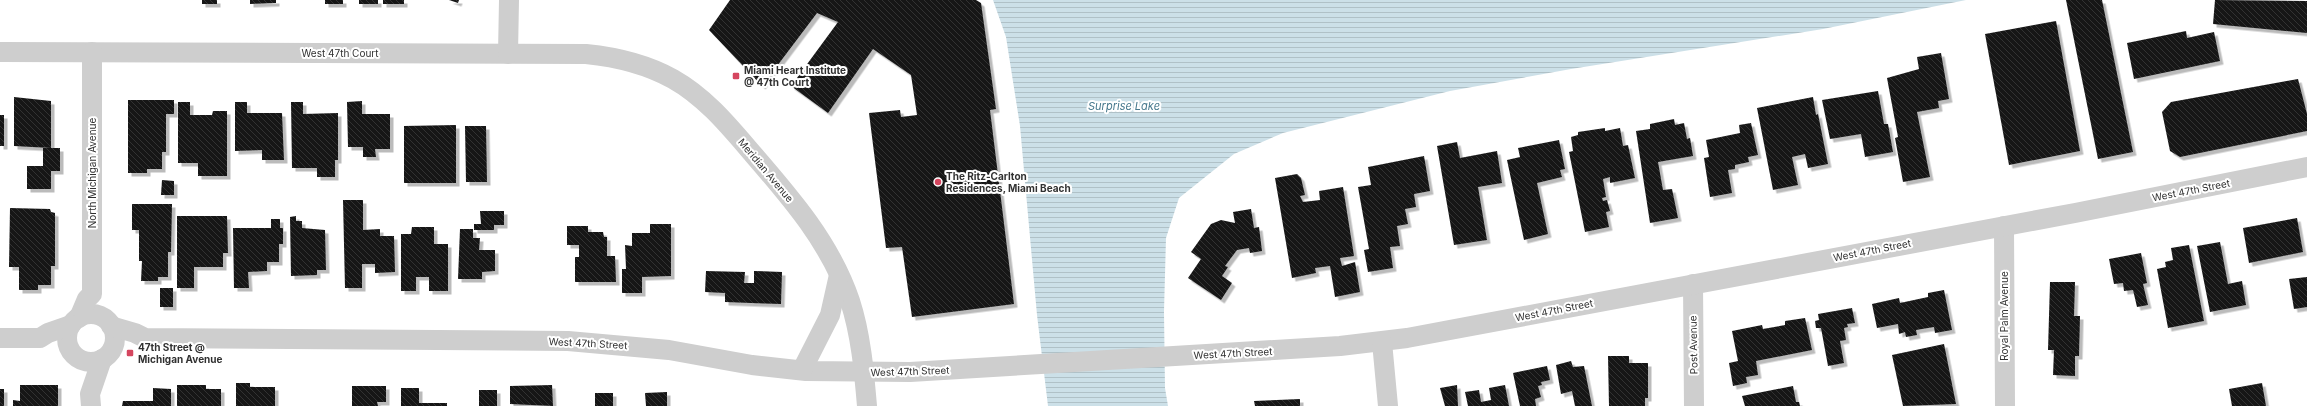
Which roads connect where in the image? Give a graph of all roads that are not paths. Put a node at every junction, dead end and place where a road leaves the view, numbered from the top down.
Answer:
1 (510, 0) edge
2 (0, 52) edge
3 (92, 52) junction
4 (508, 54) junction
5 (675, 80) joint
6 (2307, 167) edge
7 (2004, 226) junction
8 (839, 275) junction
9 (1693, 284) junction
10 (92, 294) junction
11 (75, 321) junction
12 (107, 322) junction
13 (0, 338) edge
14 (40, 338) junction
15 (145, 338) junction
16 (1382, 342) junction
17 (74, 355) junction
18 (106, 355) junction
19 (802, 370) junction
20 (864, 373) junction
21 (91, 400) edge
22 (867, 406) edge
23 (1388, 406) edge
24 (1694, 406) edge
25 (2005, 406) edge

1 - 4 street
2 - 3 street, West 47th Court
3 - 4 street, West 47th Court
3 - 10 street, North Michigan Avenue
4 - 5 street, West 47th Court
5 - 8 street, Meridian Avenue
6 - 7 street, West 47th Street
7 - 9 street, West 47th Street
7 - 25 street, Royal Palm Avenue
8 - 19 street
8 - 20 street, Meridian Avenue
9 - 16 street, West 47th Street
9 - 24 street, Post Avenue
10 - 11 street
10 - 12 street, North Michigan Avenue
11 - 12 street, West 47th Street
11 - 14 street, West 47th Street
11 - 17 street
12 - 15 street, West 47th Street
12 - 18 street
13 - 14 street, West 47th Street
14 - 17 street, West 47th Street
15 - 18 street, West 47th Street
15 - 19 street, West 47th Street
16 - 20 street, West 47th Street
16 - 23 street
17 - 18 street, West 47th Street
17 - 21 street
18 - 21 street
19 - 20 street, West 47th Street
20 - 22 street, Meridian Avenue

